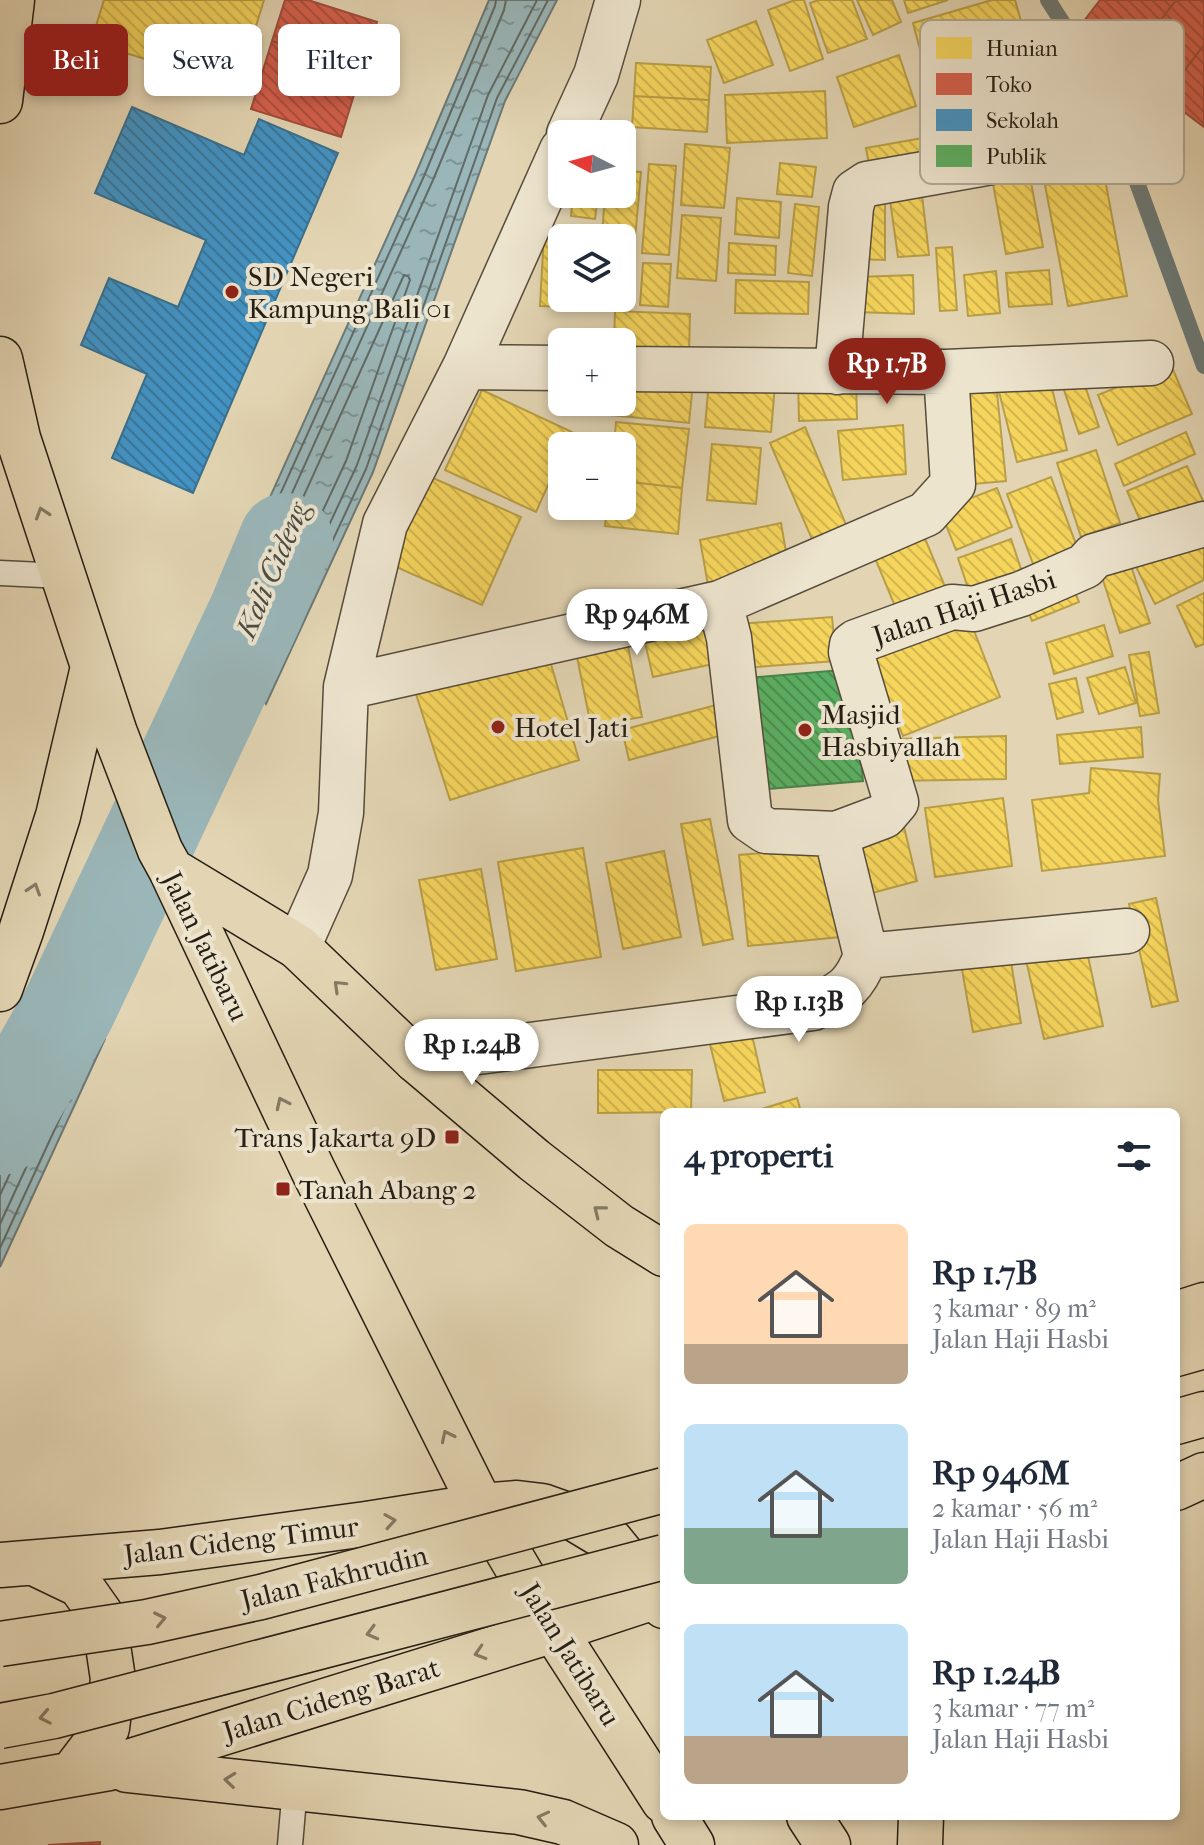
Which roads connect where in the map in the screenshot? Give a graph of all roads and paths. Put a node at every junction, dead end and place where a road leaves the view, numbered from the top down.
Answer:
1 (12, 0) edge
2 (618, 0) edge
3 (0, 101) edge
4 (575, 120) edge
5 (920, 175) edge
6 (548, 181) edge
7 (0, 359) edge
8 (1151, 363) dead end
9 (465, 367) junction
10 (548, 368) edge
11 (636, 369) edge
12 (837, 372) junction
13 (946, 372) junction
14 (1204, 524) edge
15 (0, 573) edge
16 (63, 576) junction
17 (720, 603) junction
18 (93, 667) junction
19 (346, 687) junction
20 (836, 834) junction
21 (165, 860) junction
22 (1127, 931) dead end
23 (298, 947) junction
24 (866, 956) junction
25 (0, 989) edge
26 (416, 1060) junction
27 (660, 1252) edge
28 (1204, 1305) edge
29 (1180, 1313) edge
30 (1204, 1346) edge
31 (1180, 1353) edge
32 (1204, 1414) edge
33 (1180, 1421) edge
34 (1204, 1475) edge
35 (660, 1482) edge
36 (1180, 1486) edge
37 (660, 1491) edge
38 (481, 1506) junction
39 (610, 1540) junction
40 (17, 1564) edge
41 (660, 1584) edge
42 (660, 1586) edge
43 (660, 1587) edge
44 (554, 1630) junction
45 (0, 1644) edge
46 (0, 1726) edge
47 (90, 1771) junction
48 (0, 1787) edge
49 (295, 1787) junction
50 (660, 1795) edge
51 (676, 1820) edge
52 (812, 1820) edge
53 (921, 1820) edge
54 (290, 1845) edge
55 (616, 1845) edge
56 (692, 1845) edge
57 (828, 1845) edge
58 (920, 1845) edge

1 - 3 main road
2 - 4 street
5 - 12 street
6 - 9 street
16 -> 7 main road, Jalan Jatibaru
8 - 13 street
9 - 10 street
9 - 19 street
11 - 12 street
12 - 13 street
13 - 17 street
14 - 20 street, Jalan Haji Hasbi
15 - 16 lane
16 - 18 main road, Jalan Jatibaru
17 - 19 street
17 - 20 street, Jalan Haji Hasbi
18 - 21 main road, Jalan Jatibaru
25 -> 18 main road
19 - 23 street
20 - 24 street
21 - 23 main road
38 -> 21 main road, Jalan Jatibaru
22 - 24 street
26 -> 23 main road
24 - 26 street
27 -> 26 main road
28 - 29 main road
30 - 31 main road
32 - 33 main road
34 - 36 main road
35 - 39 main road
45 -> 37 main road, Jalan Fakhrudin, bridge
38 - 39 main road
40 -> 38 main road, Jalan Cideng Timur
38 - 44 main road, Jalan Jatibaru
39 - 41 main road
39 - 44 main road
40 - 47 main road
42 -> 46 main road, Jalan Cideng Barat, bridge
43 - 44 main road, Jalan Cideng Barat
44 -> 47 main road, Jalan Cideng Barat
44 - 50 main road, Jalan Jatibaru
47 - 48 main road, Jalan Cideng Barat
49 -> 47 main road
49 - 54 lane
55 -> 49 main road
51 - 56 main road
52 - 57 main road
53 - 58 main road

